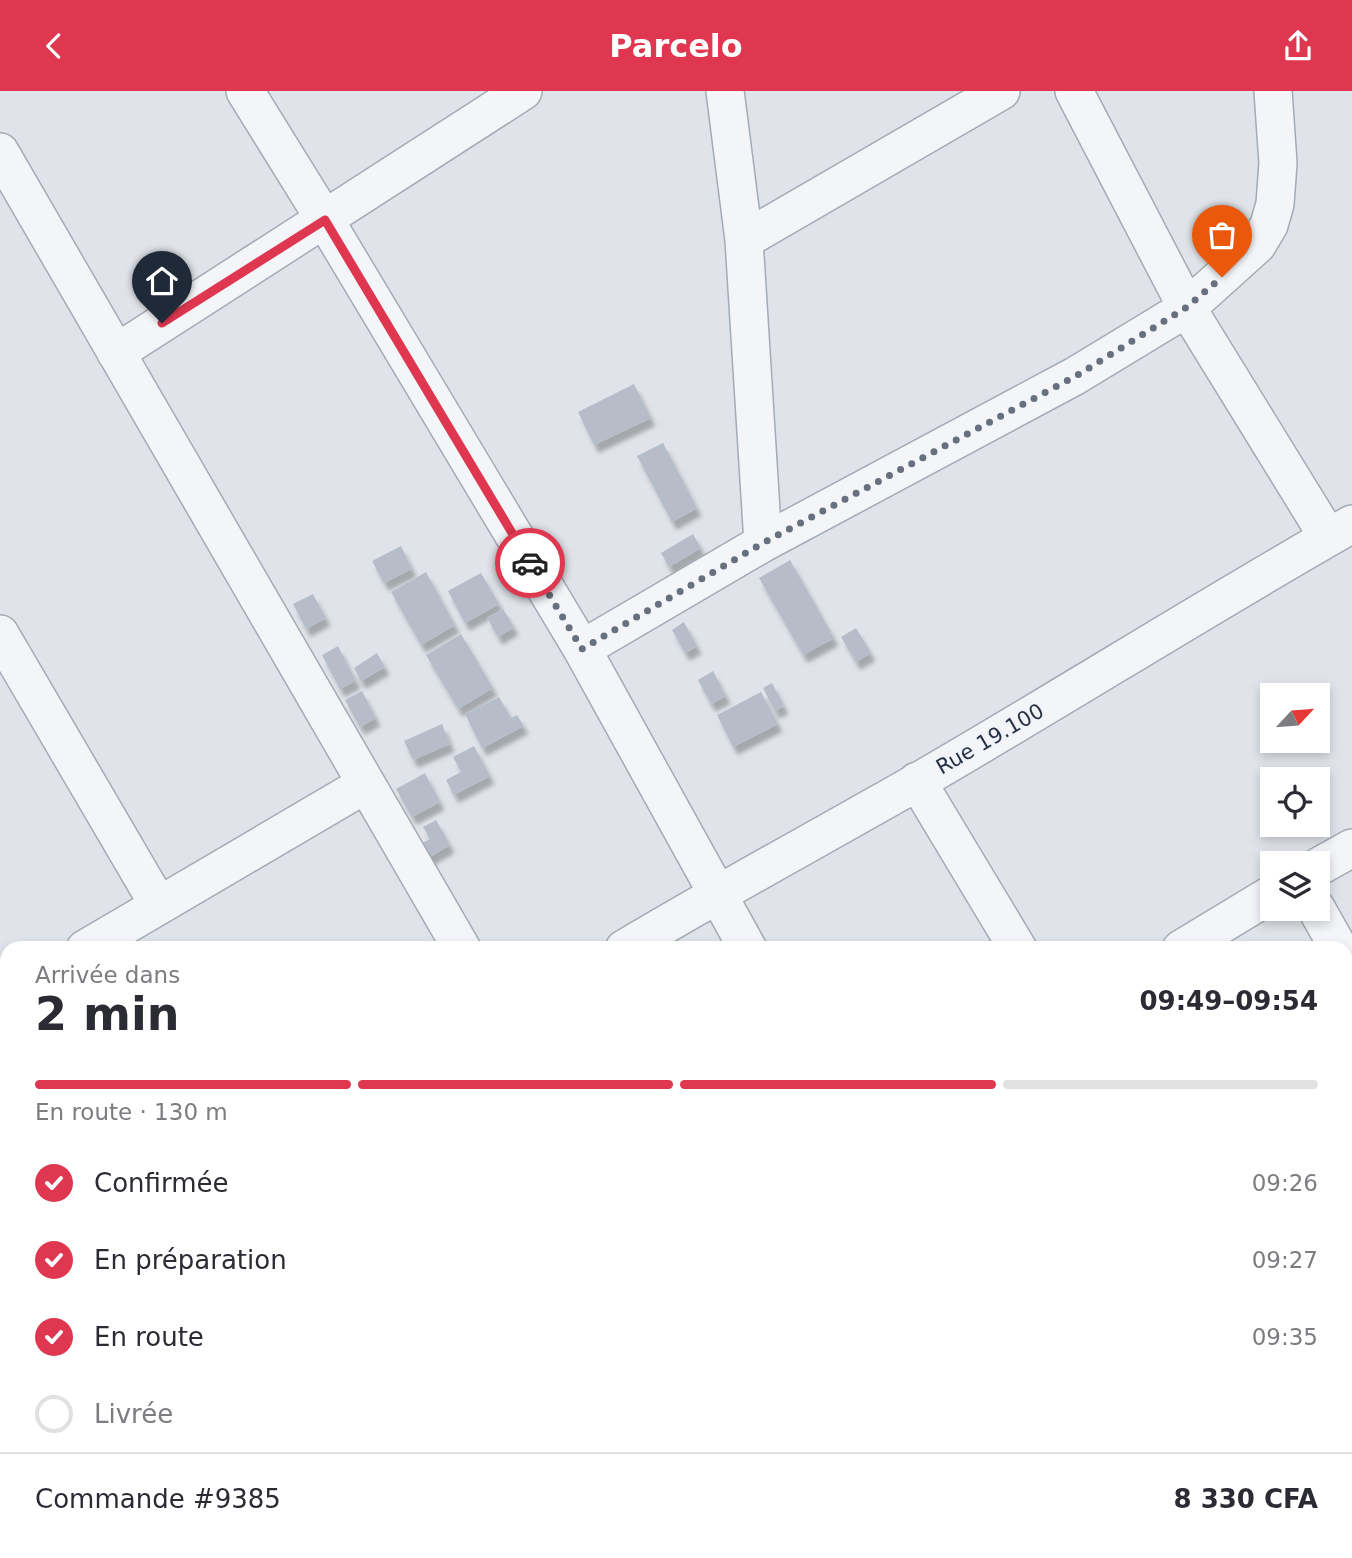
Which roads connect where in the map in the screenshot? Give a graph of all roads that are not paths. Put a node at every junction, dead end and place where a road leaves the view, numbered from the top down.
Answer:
1 (244, 91) edge
2 (725, 91) edge
3 (1001, 91) edge
4 (1074, 91) edge
5 (1273, 91) edge
6 (514, 93) edge
7 (0, 152) edge
8 (325, 220) junction
9 (744, 240) junction
10 (1187, 307) junction
11 (116, 352) junction
12 (1340, 530) edge
13 (763, 543) junction
14 (0, 634) edge
15 (582, 649) junction
16 (918, 781) junction
17 (366, 784) junction
18 (1352, 848) edge
19 (1330, 860) edge
20 (717, 894) junction
21 (1260, 901) edge
22 (158, 904) junction
23 (1323, 921) edge
24 (98, 941) edge
25 (457, 941) edge
26 (638, 941) edge
27 (743, 941) edge
28 (1013, 941) edge
29 (1194, 941) edge
30 (1335, 941) edge

1 - 8 street
2 - 9 street
3 - 9 street
4 - 10 street
5 - 10 street
6 - 8 street
7 - 11 street
8 - 11 street
8 - 15 street
9 - 13 street
10 - 12 street
10 - 13 street
11 - 17 street
12 - 16 street, Rue 19.100
13 - 15 street
14 - 22 street
15 - 20 street
16 - 20 street, Rue 19.100
16 - 28 street
17 - 22 street
17 - 25 street
18 - 19 street
20 - 26 street, Rue 19.100
20 - 27 street
21 - 29 street
22 - 24 street
23 - 30 street

